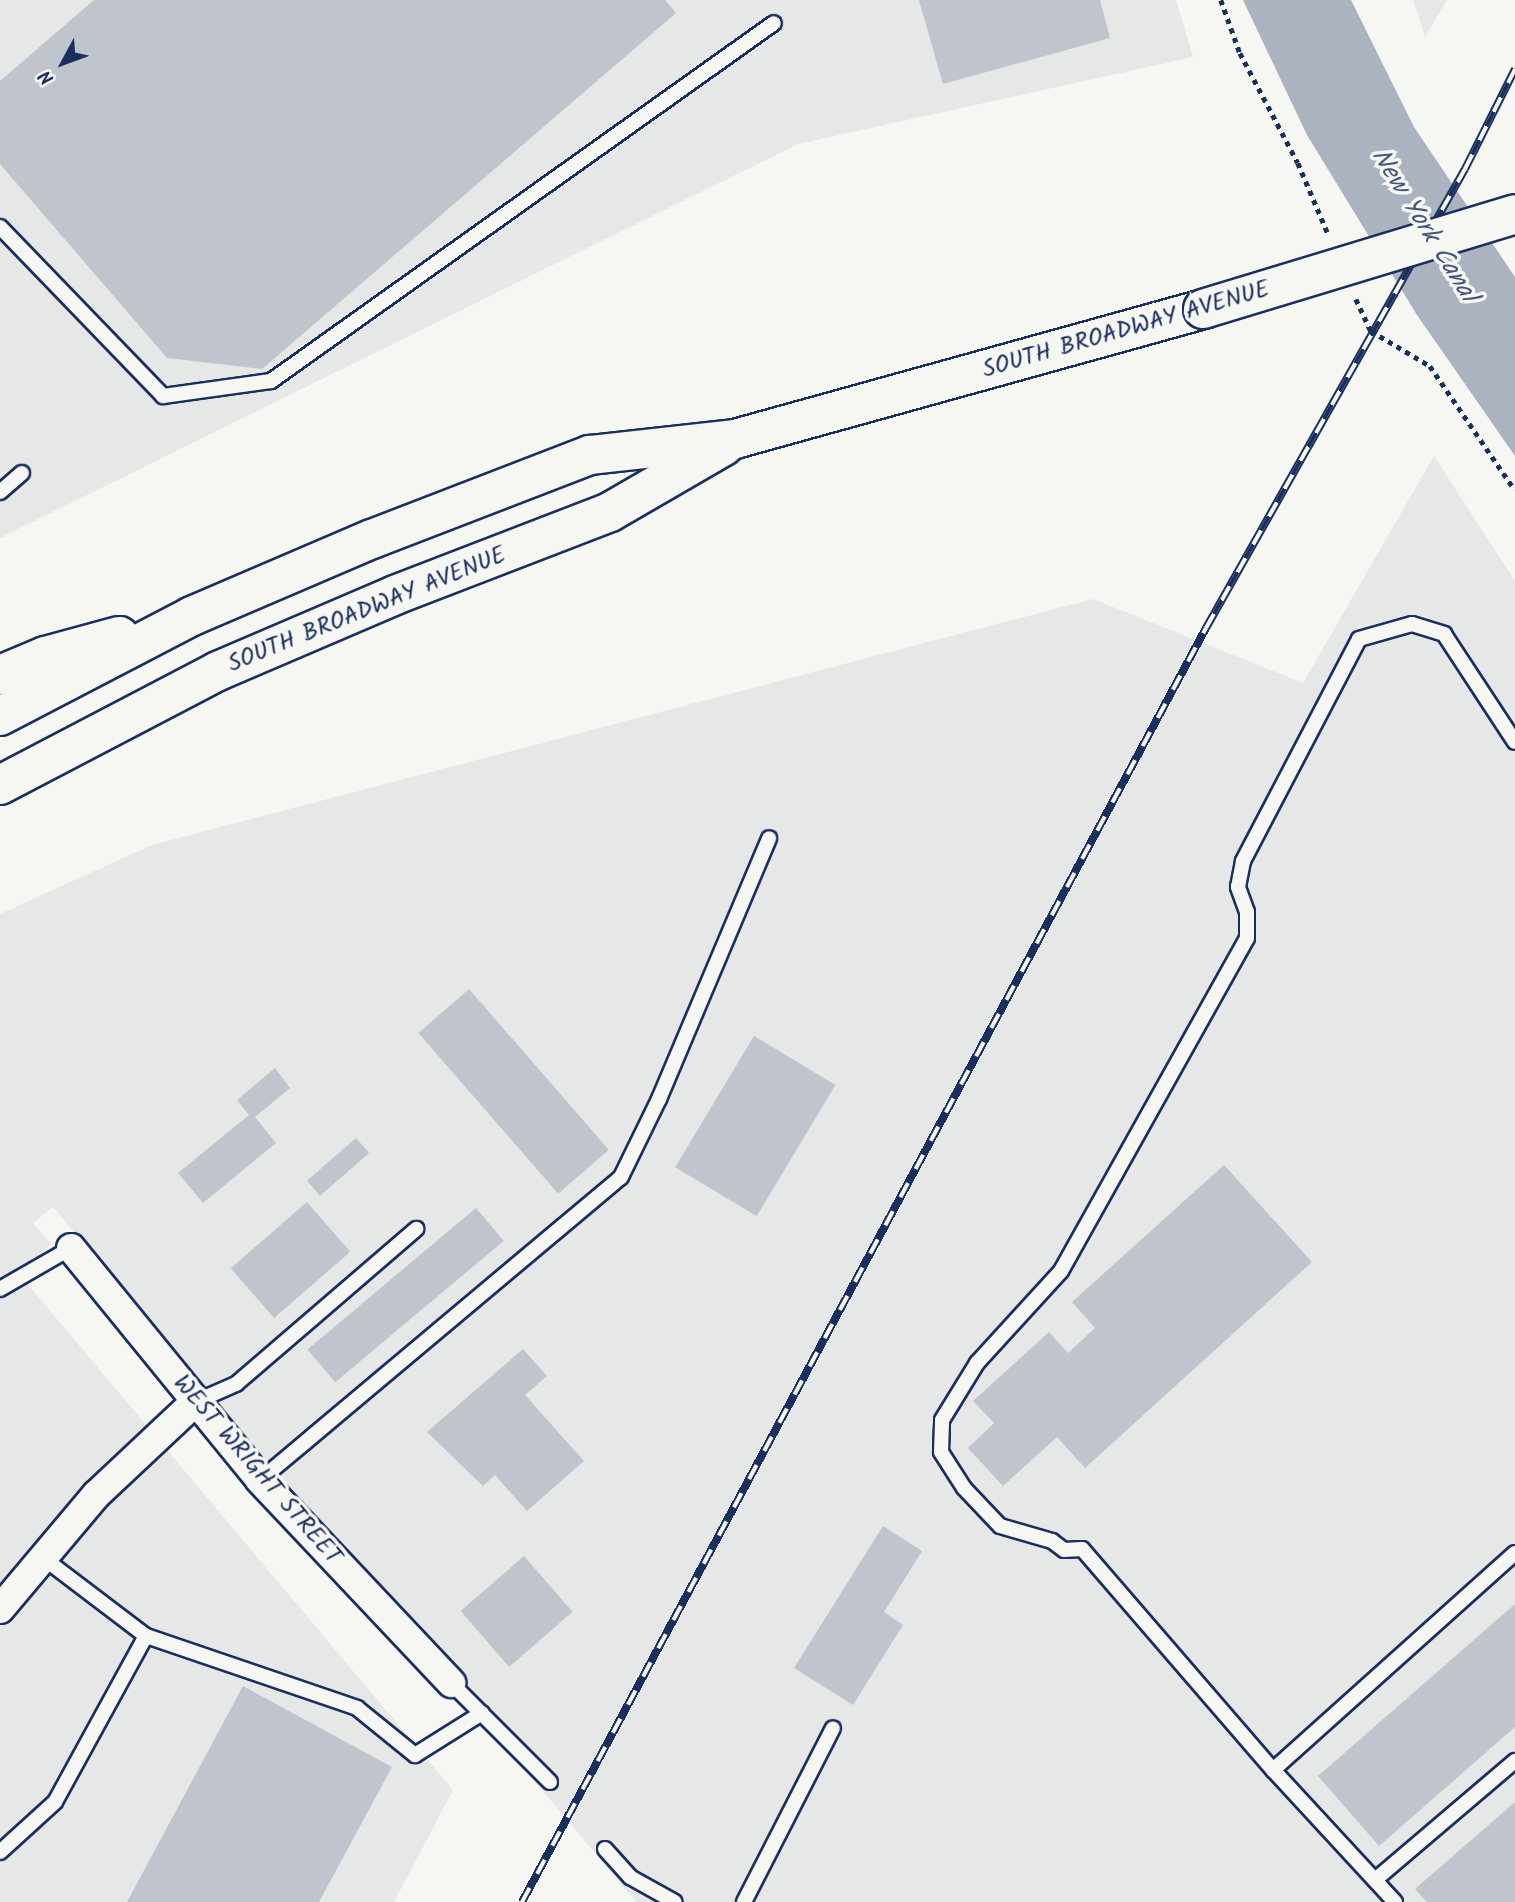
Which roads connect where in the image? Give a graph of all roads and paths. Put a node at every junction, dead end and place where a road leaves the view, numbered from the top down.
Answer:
1 (774, 23) dead end
2 (1515, 215) edge
3 (0, 226) edge
4 (735, 439) junction
5 (22, 473) dead end
6 (0, 492) edge
7 (192, 616) junction
8 (0, 675) edge
9 (0, 716) edge
10 (1515, 742) edge
11 (0, 785) edge
12 (769, 838) dead end
13 (416, 1229) dead end
14 (71, 1248) joint
15 (0, 1289) edge
16 (195, 1402) junction
17 (260, 1480) junction
18 (1515, 1553) edge
19 (42, 1557) junction
20 (0, 1609) edge
21 (146, 1636) junction
22 (452, 1683) joint
23 (482, 1713) junction
24 (833, 1728) dead end
25 (1515, 1761) edge
26 (1273, 1770) junction
27 (550, 1782) dead end
28 (605, 1849) dead end
29 (0, 1852) edge
30 (1375, 1880) junction
31 (675, 1902) edge
32 (744, 1902) edge
33 (1395, 1902) edge

1 - 3 lane
2 - 4 main road, SOUTH BROADWAY AVENUE, bridge
4 - 7 main road, SOUTH BROADWAY AVENUE
4 - 11 main road, SOUTH BROADWAY AVENUE
5 - 6 lane
7 - 8 main road
7 - 9 main road, SOUTH BROADWAY AVENUE
10 - 26 lane
12 - 17 lane
13 - 16 lane
14 - 15 lane
14 - 16 street, WEST WRIGHT STREET
16 - 17 street, WEST WRIGHT STREET
16 - 19 street
17 - 22 street, WEST WRIGHT STREET
18 - 26 lane
19 - 20 street
19 - 21 lane
21 - 23 lane
21 - 29 lane
22 - 23 lane
23 - 27 lane
24 - 32 lane
25 - 30 lane
26 - 30 lane
28 - 31 lane
30 - 33 lane

